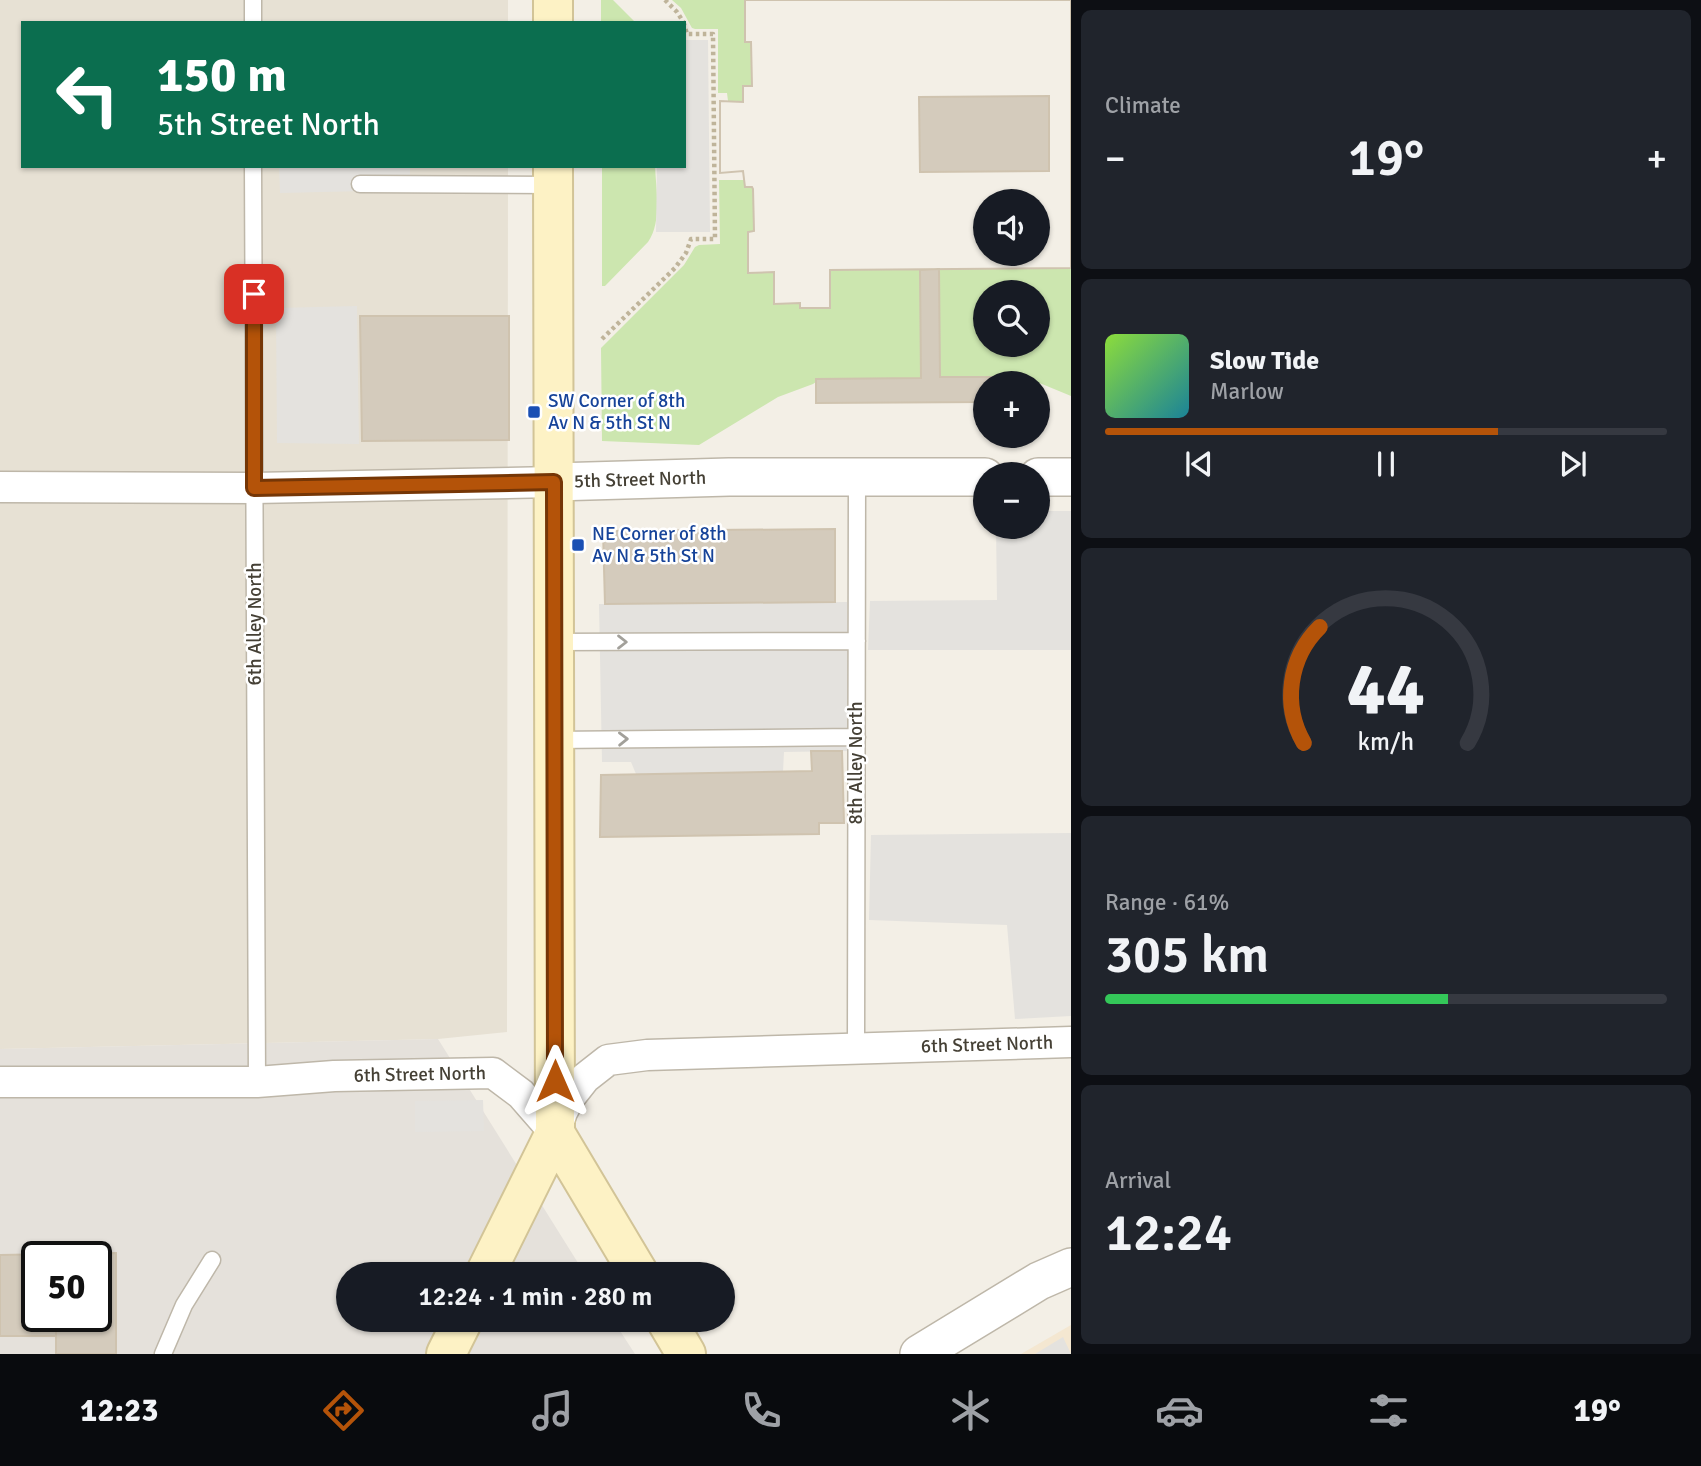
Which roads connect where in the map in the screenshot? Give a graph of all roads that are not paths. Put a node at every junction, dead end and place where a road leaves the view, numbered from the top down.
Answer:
1 (253, 0) edge
2 (553, 0) edge
3 (253, 21) edge
4 (553, 21) edge
5 (253, 168) edge
6 (553, 176) edge
7 (360, 184) dead end
8 (857, 477) junction
9 (973, 477) edge
10 (1050, 477) edge
11 (1071, 477) edge
12 (554, 482) junction
13 (0, 487) edge
14 (254, 488) junction
15 (857, 641) junction
16 (554, 642) junction
17 (857, 737) junction
18 (554, 740) junction
19 (1071, 1042) edge
20 (856, 1049) junction
21 (0, 1082) edge
22 (257, 1082) junction
23 (555, 1132) junction
24 (212, 1260) dead end
25 (491, 1262) edge
26 (632, 1262) edge
27 (1068, 1275) edge
28 (457, 1332) edge
29 (673, 1332) edge
30 (163, 1354) edge
31 (446, 1354) edge
32 (686, 1354) edge
33 (919, 1354) edge

1 - 3 lane
2 - 4 main road
5 - 14 lane, 6th Alley North
6 - 7 lane
6 - 12 main road
8 - 9 street, 5th Street North
8 - 12 street, 5th Street North
8 - 15 lane, 8th Alley North
10 - 11 street
12 - 14 street, 5th Street North
12 - 16 main road
13 - 14 street, 5th Street North
14 - 22 lane, 6th Alley North
16 -> 15 lane
15 - 17 lane, 8th Alley North
16 - 18 main road
18 -> 17 lane
17 - 20 lane, 8th Alley North
18 - 23 main road
19 - 20 street, 6th Street North
20 - 23 street, 6th Street North
21 - 22 street, 6th Street North
22 - 23 street, 6th Street North
23 - 25 main road
23 - 26 main road
24 - 30 lane
27 - 33 street
28 - 31 main road
29 - 32 main road

